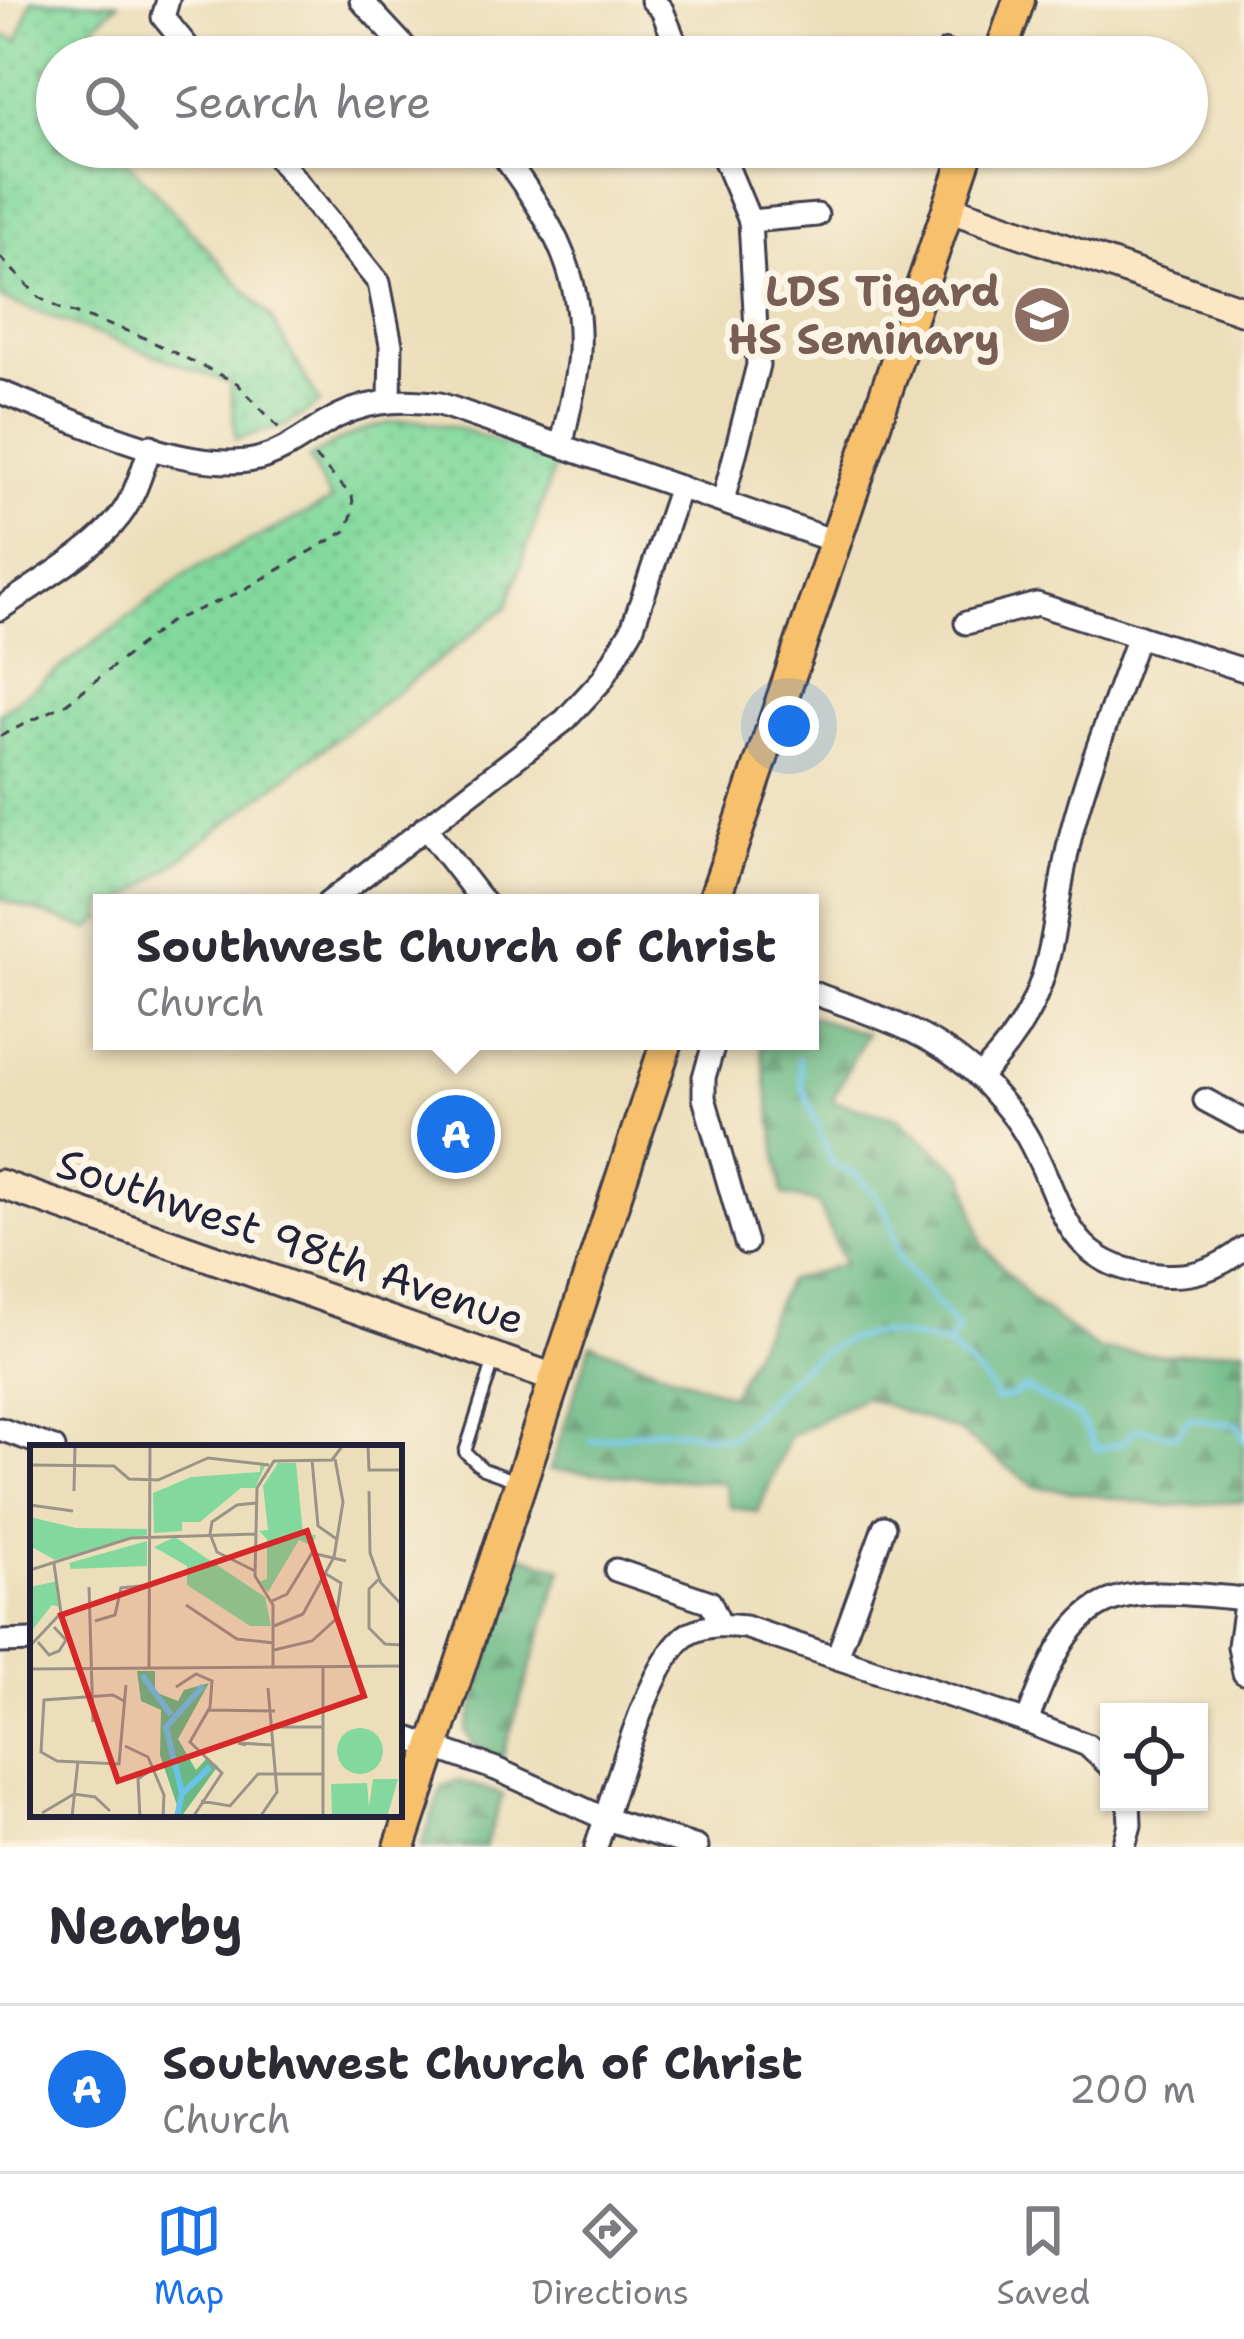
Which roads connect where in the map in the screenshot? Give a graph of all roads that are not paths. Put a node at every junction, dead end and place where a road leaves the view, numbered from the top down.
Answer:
1 (168, 0) edge
2 (361, 0) edge
3 (1018, 0) edge
4 (664, 3) edge
5 (179, 36) edge
6 (394, 36) edge
7 (674, 36) edge
8 (1006, 36) edge
9 (286, 168) edge
10 (512, 168) edge
11 (727, 168) edge
12 (962, 168) edge
13 (948, 208) junction
14 (817, 214) dead end
15 (750, 221) junction
16 (1244, 311) edge
17 (0, 392) edge
18 (390, 400) junction
19 (562, 445) junction
20 (151, 446) junction
21 (680, 487) junction
22 (723, 501) junction
23 (835, 541) junction
24 (0, 609) edge
25 (966, 623) dead end
26 (1138, 636) junction
27 (1244, 670) edge
28 (425, 827) junction
29 (339, 894) edge
30 (477, 894) edge
31 (716, 894) edge
32 (819, 995) edge
33 (664, 1050) edge
34 (713, 1050) edge
35 (980, 1077) junction
36 (1205, 1100) dead end
37 (1244, 1120) edge
38 (0, 1186) edge
39 (746, 1243) dead end
40 (1244, 1248) edge
41 (495, 1358) junction
42 (554, 1378) junction
43 (0, 1429) edge
44 (45, 1445) edge
45 (520, 1482) junction
46 (884, 1527) dead end
47 (616, 1570) dead end
48 (1244, 1599) edge
49 (1244, 1611) edge
50 (720, 1624) junction
51 (30, 1641) edge
52 (0, 1642) edge
53 (837, 1658) junction
54 (1244, 1673) edge
55 (1027, 1722) junction
56 (402, 1737) edge
57 (433, 1747) junction
58 (1100, 1757) edge
59 (1129, 1811) edge
60 (606, 1819) junction
61 (400, 1847) edge
62 (596, 1847) edge
63 (697, 1847) edge
64 (1124, 1847) edge

1 - 5 street
2 - 6 street
3 - 8 main road
4 - 7 street
9 - 18 street
10 - 19 street
11 - 15 street
12 - 13 main road
13 - 16 street
13 - 23 main road
14 - 15 street
15 - 22 street
17 - 20 street
18 - 19 street
18 - 20 street
19 - 21 street
20 - 24 street
21 - 22 street
21 - 28 street
22 - 23 street
23 - 31 main road
25 - 26 street
26 - 27 street
26 - 35 street
28 - 29 street
28 - 30 street
32 - 35 street
33 - 42 main road
34 - 39 street
35 - 40 street
36 - 37 street
38 - 41 street, Southwest 98th Avenue
41 - 42 street, Southwest 98th Avenue
41 - 45 lane
42 - 45 main road
43 - 44 street
45 - 57 main road
46 - 53 street
47 - 50 street
48 - 55 street
49 - 54 street
50 - 53 street
50 - 60 street
51 - 52 street
53 - 55 street
55 - 58 street
56 - 57 street
57 - 60 street
57 - 61 main road
59 - 64 street
60 - 62 street
60 - 63 street

